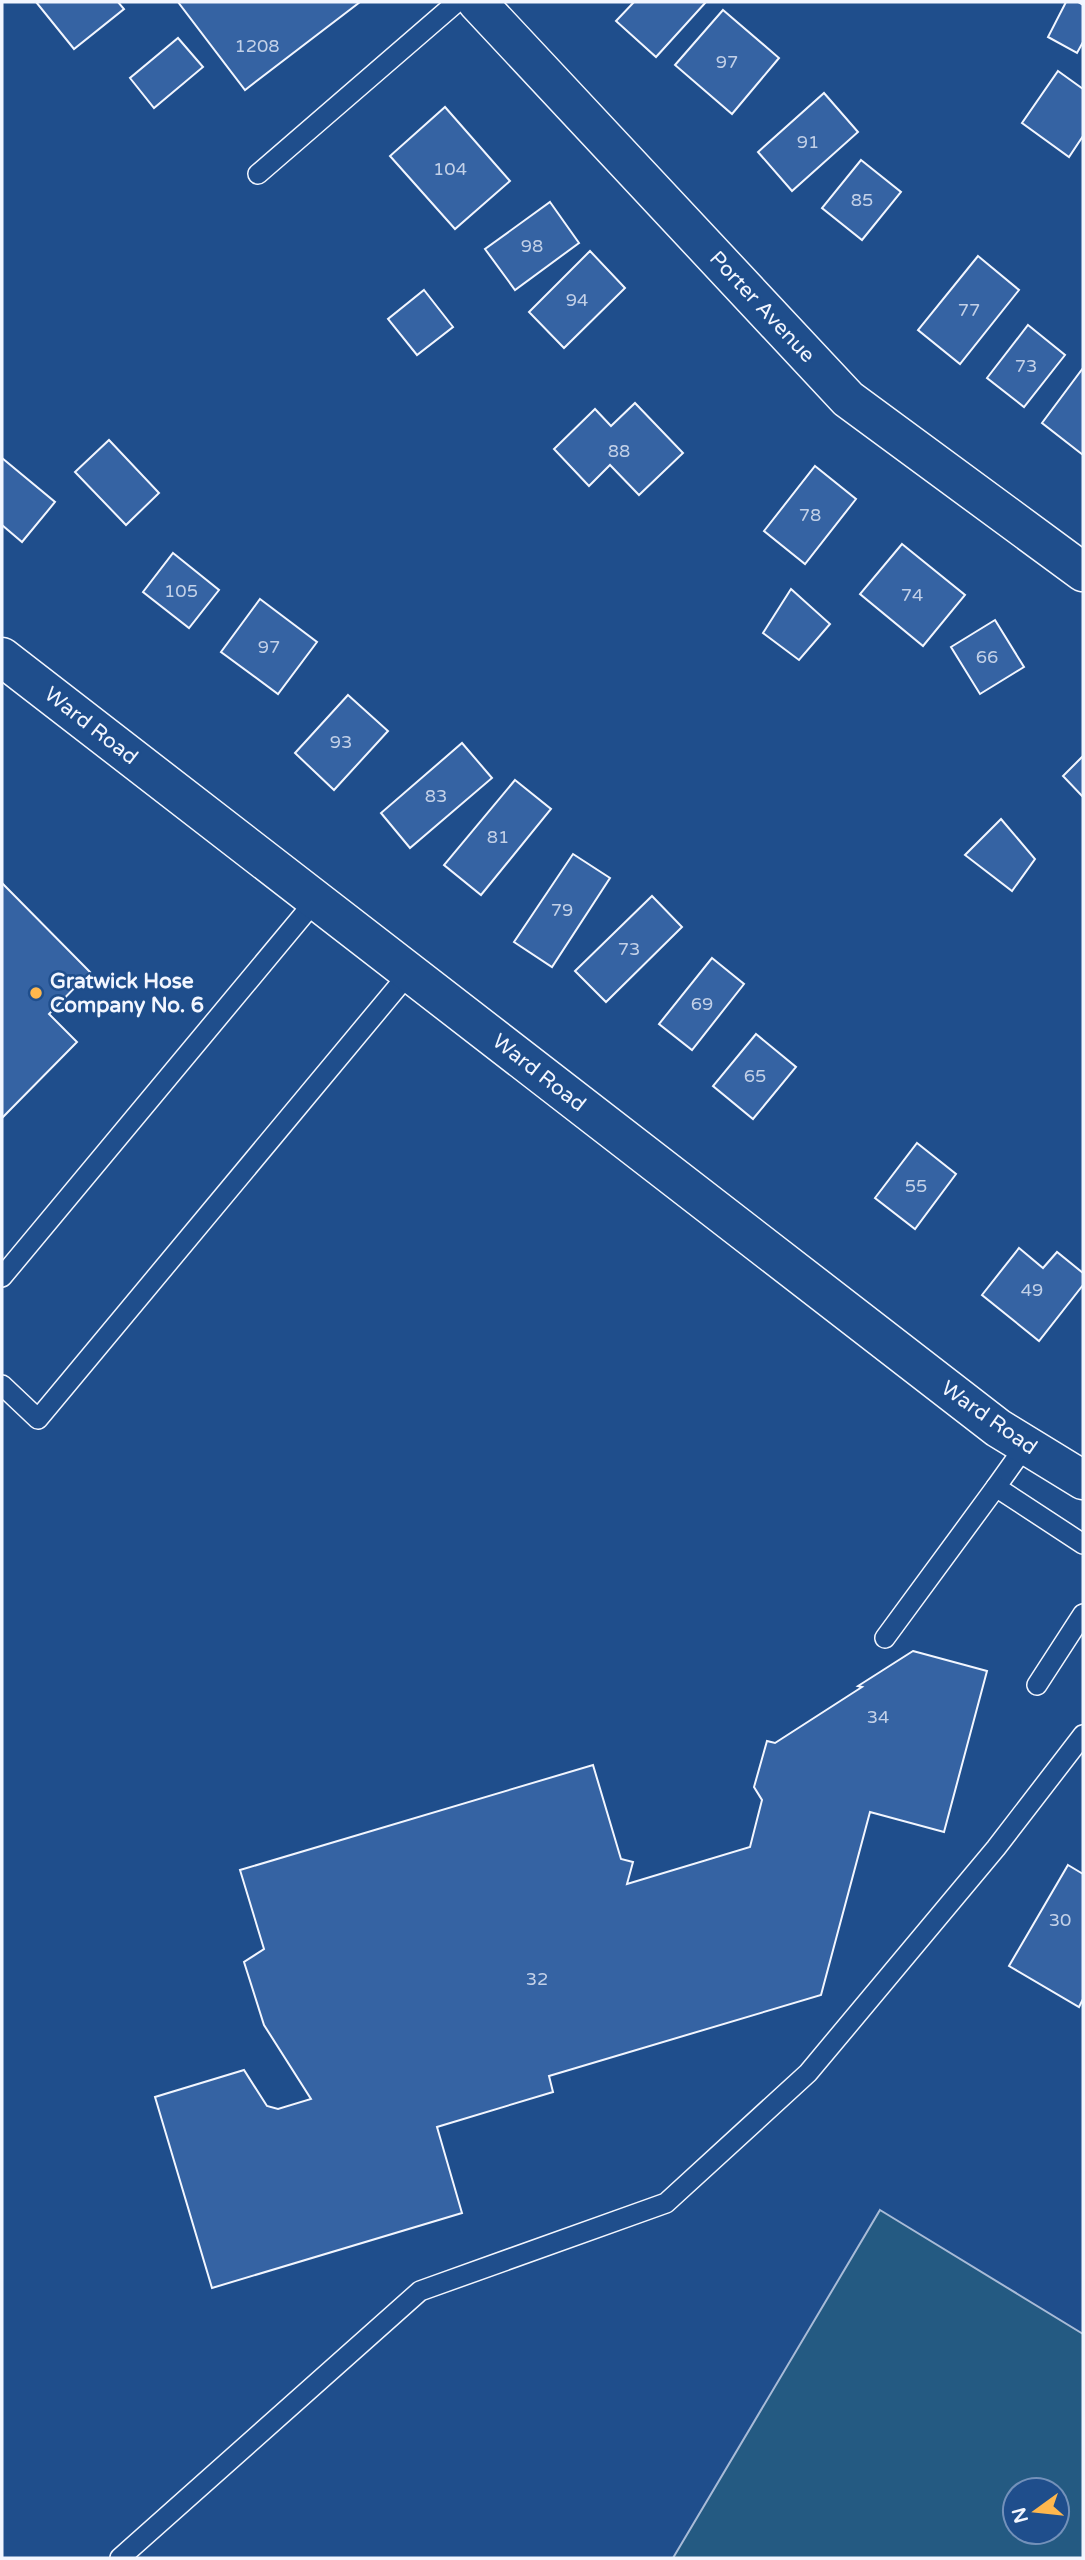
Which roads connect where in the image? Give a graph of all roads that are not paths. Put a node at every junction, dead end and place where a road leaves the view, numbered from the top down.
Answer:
1 (457, 2) edge
2 (477, 2) edge
3 (258, 174) dead end
4 (1083, 572) edge
5 (2, 657) edge
6 (315, 901) junction
7 (410, 972) junction
8 (2, 1276) edge
9 (2, 1385) edge
10 (1026, 1445) junction
11 (1083, 1479) edge
12 (996, 1487) junction
13 (1083, 1544) edge
14 (1083, 1615) edge
15 (886, 1638) dead end
16 (1037, 1685) dead end
17 (1083, 1735) edge
18 (120, 2558) edge

1 - 3 lane
2 - 4 main road, Porter Avenue
5 - 6 main road, Ward Road
6 - 7 main road, Ward Road
6 - 8 lane
7 - 9 lane
7 - 10 main road, Ward Road
10 - 11 main road, Ward Road
10 - 12 lane
12 - 13 lane
12 - 15 lane
14 - 16 lane
17 - 18 lane

